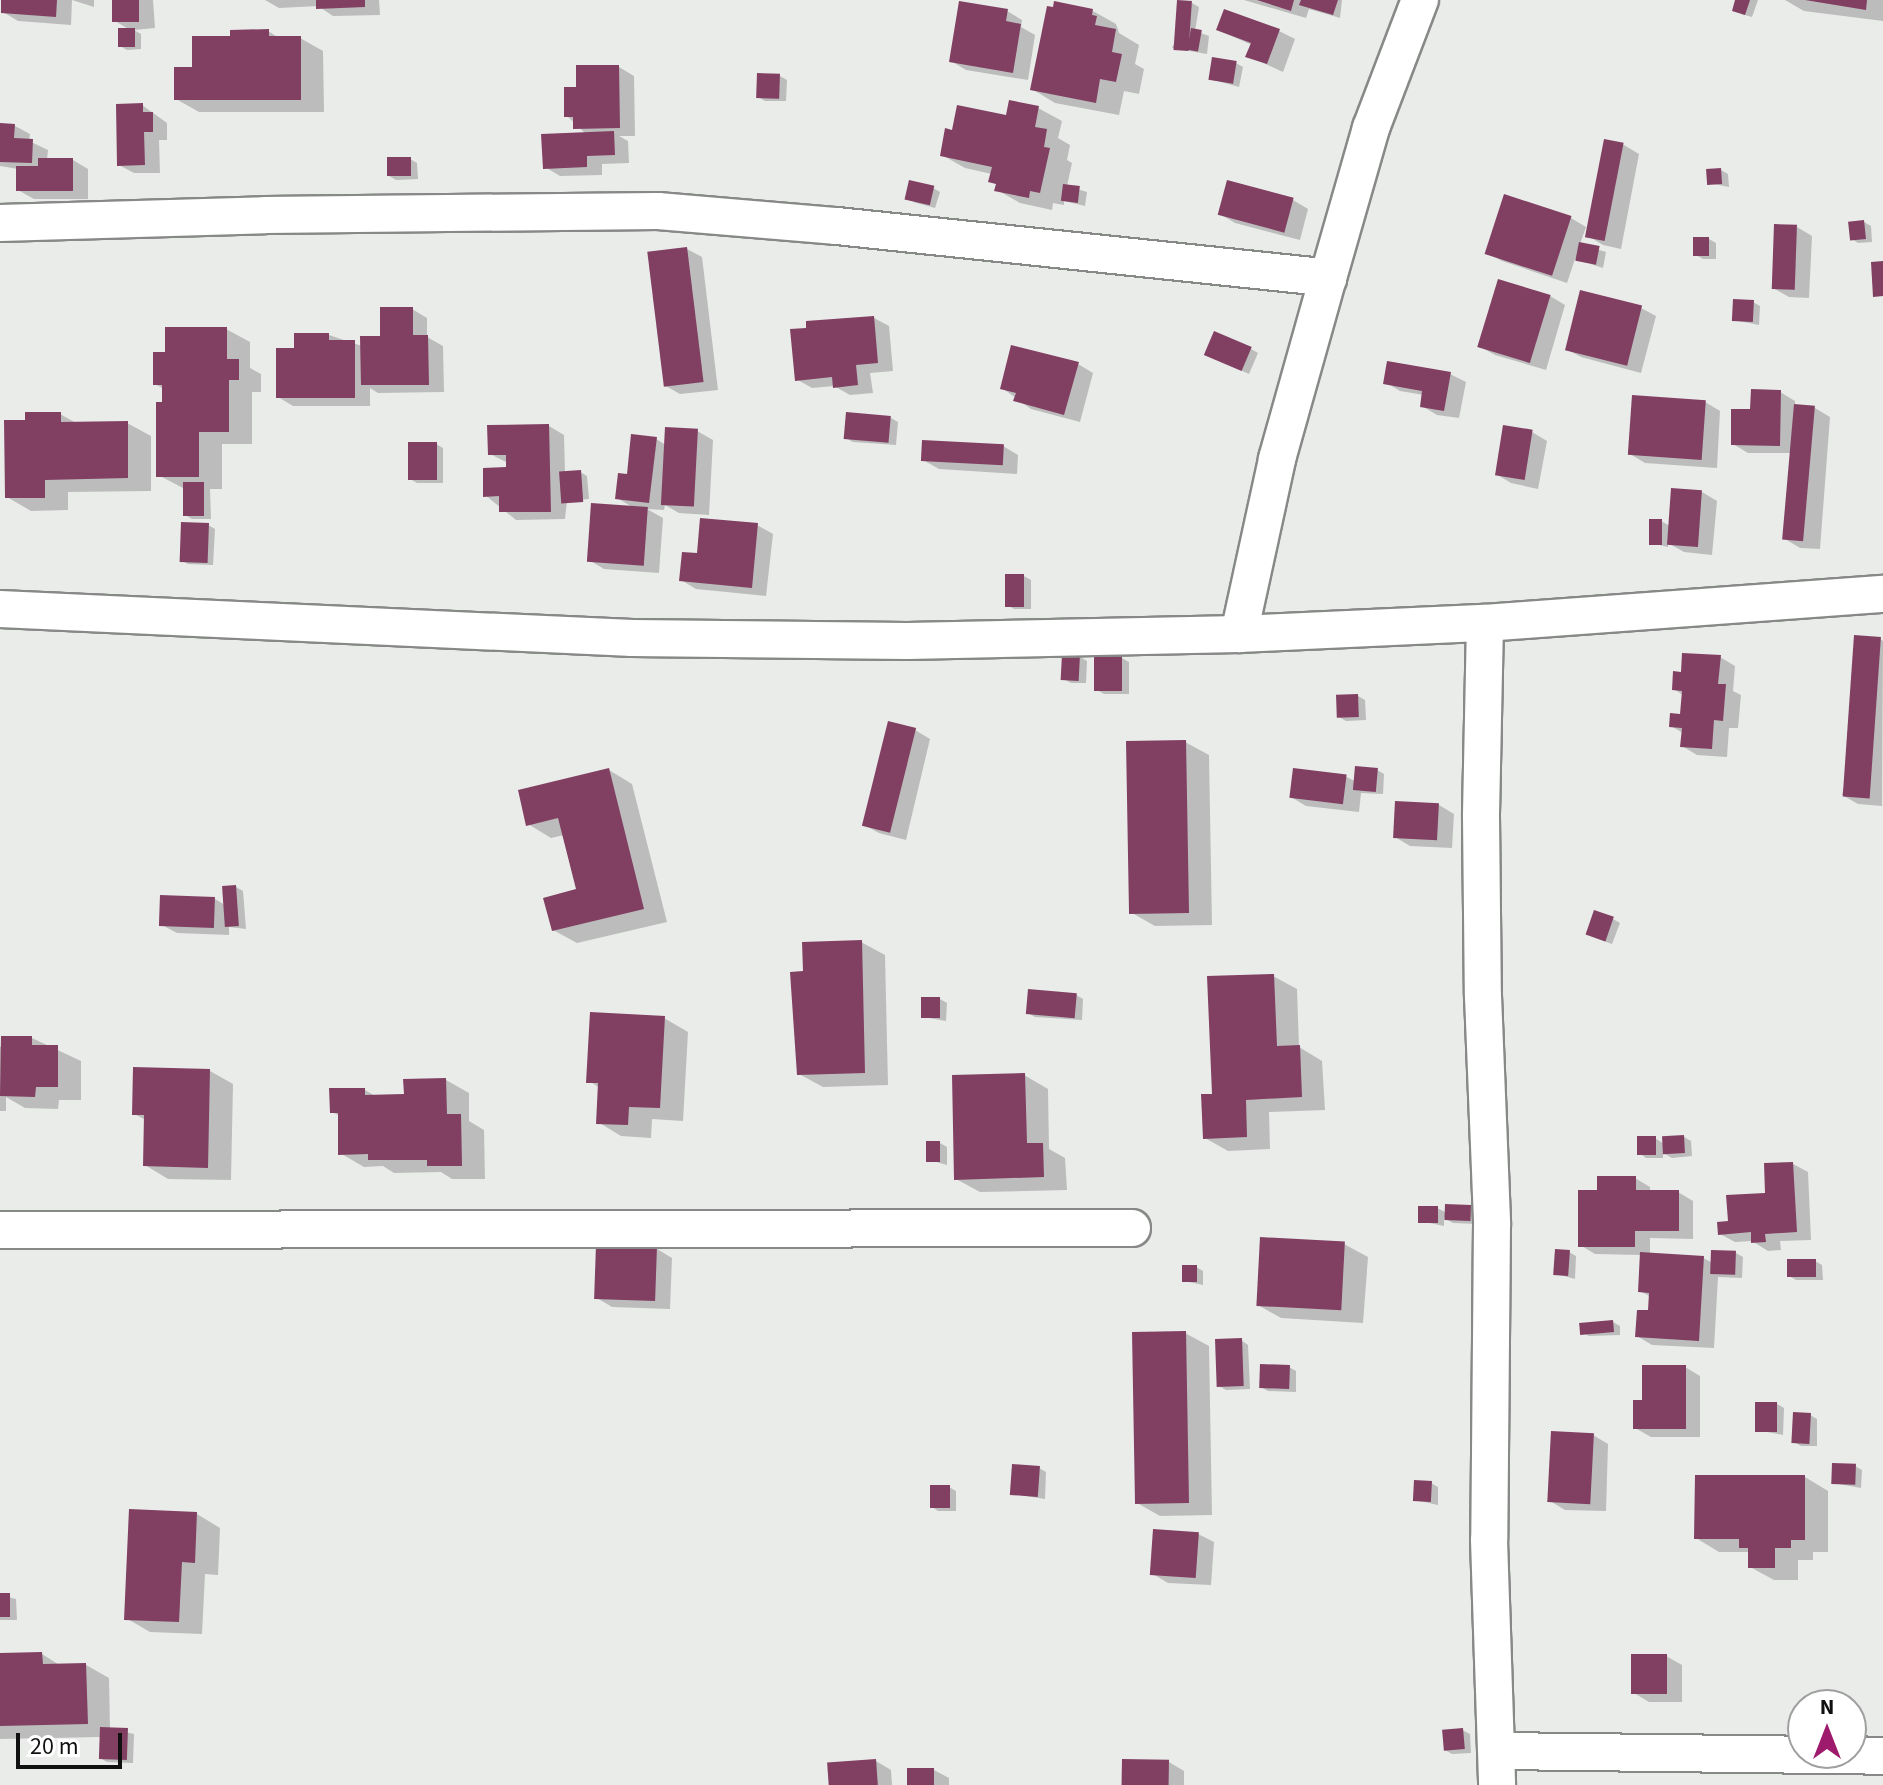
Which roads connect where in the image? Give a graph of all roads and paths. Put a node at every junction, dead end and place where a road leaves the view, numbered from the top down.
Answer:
1 (1420, 0) edge
2 (0, 223) edge
3 (1328, 278) junction
4 (1883, 594) edge
5 (0, 609) edge
6 (1485, 623) junction
7 (1239, 634) junction
8 (1132, 1228) dead end
9 (0, 1230) edge
10 (1883, 1756) edge
11 (1497, 1768) edge

1 - 3 street
2 - 3 street
3 - 7 street
4 - 6 street
5 - 7 street
6 - 7 street
6 - 11 street
8 - 9 street
10 - 11 street

